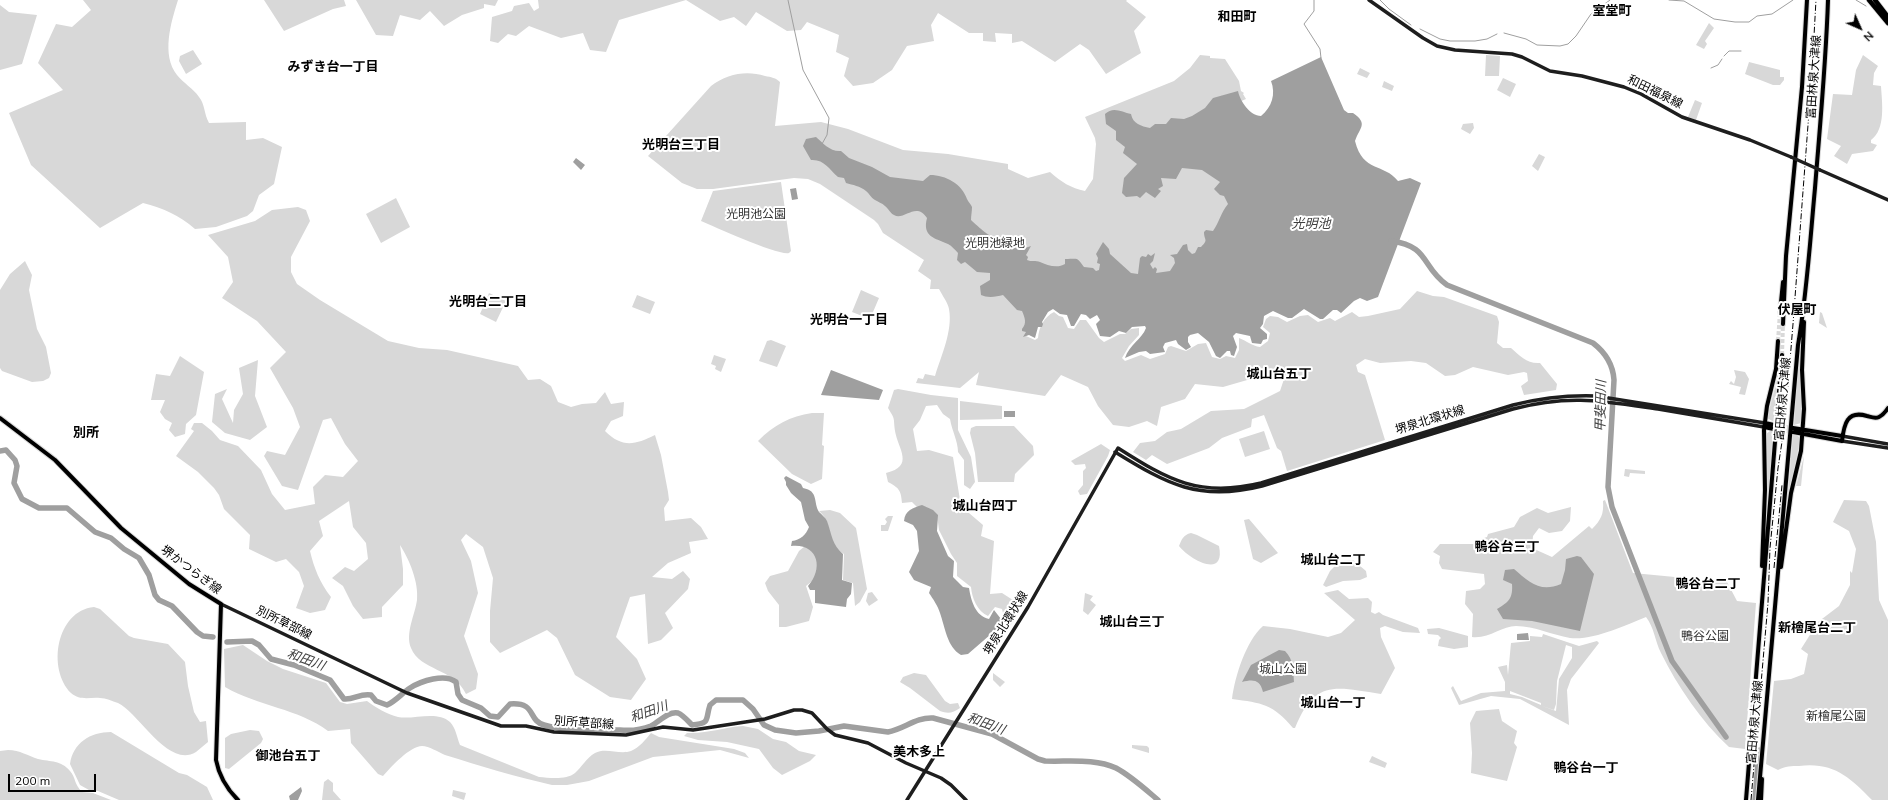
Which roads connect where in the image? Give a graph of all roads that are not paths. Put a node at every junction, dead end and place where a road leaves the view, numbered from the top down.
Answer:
1 (1369, 0) edge
2 (1807, 0) edge
3 (1828, 0) edge
4 (1869, 0) edge
5 (1875, 0) edge
6 (1888, 17) edge
7 (1888, 23) edge
8 (1888, 200) edge
9 (1786, 256) junction
10 (1805, 306) junction
11 (1780, 312) tunnel mouth
12 (1783, 324) tunnel mouth
13 (1778, 341) tunnel mouth
14 (1782, 355) tunnel mouth
15 (1888, 408) edge
16 (0, 418) edge
17 (1764, 425) junction
18 (1774, 427) tunnel mouth
19 (1793, 430) tunnel mouth
20 (1802, 431) junction
21 (1842, 438) junction
22 (1888, 444) edge
23 (1888, 448) edge
24 (1765, 542) junction
25 (1782, 544) junction
26 (221, 604) junction
27 (1762, 752) junction
28 (925, 771) junction
29 (238, 800) edge
30 (907, 800) edge
31 (966, 800) edge
32 (1744, 800) edge
33 (1758, 800) edge
34 (1761, 800) edge

1 - 8 main road, 和田福泉線, bridge
2 - 9 main road, 富田林泉大津線
3 - 10 main road, 富田林泉大津線
4 - 7 highway
5 - 6 highway
9 - 11 main road
9 - 12 main road, 富田林泉大津線
10 - 20 main road
10 - 25 main road, 富田林泉大津線
13 - 17 main road
14 - 24 main road, 富田林泉大津線
15 - 21 main road
16 - 26 main road, 堺かつらぎ線
17 - 18 main road, 富田林泉大津線
17 - 24 main road
17 - 28 main road, 堺泉北環状線
19 - 20 main road, 富田林泉大津線
20 - 21 main road, 富田林泉大津線
20 - 25 main road
21 - 22 main road
21 - 23 main road
24 - 32 main road, 富田林泉大津線
25 - 27 main road, 富田林泉大津線
26 - 28 main road, 別所草部線
26 - 29 main road, 堺かつらぎ線
27 - 33 main road, 富田林泉大津線
27 - 34 main road
28 - 30 main road, 堺泉北環状線
28 - 31 main road, 別所草部線

